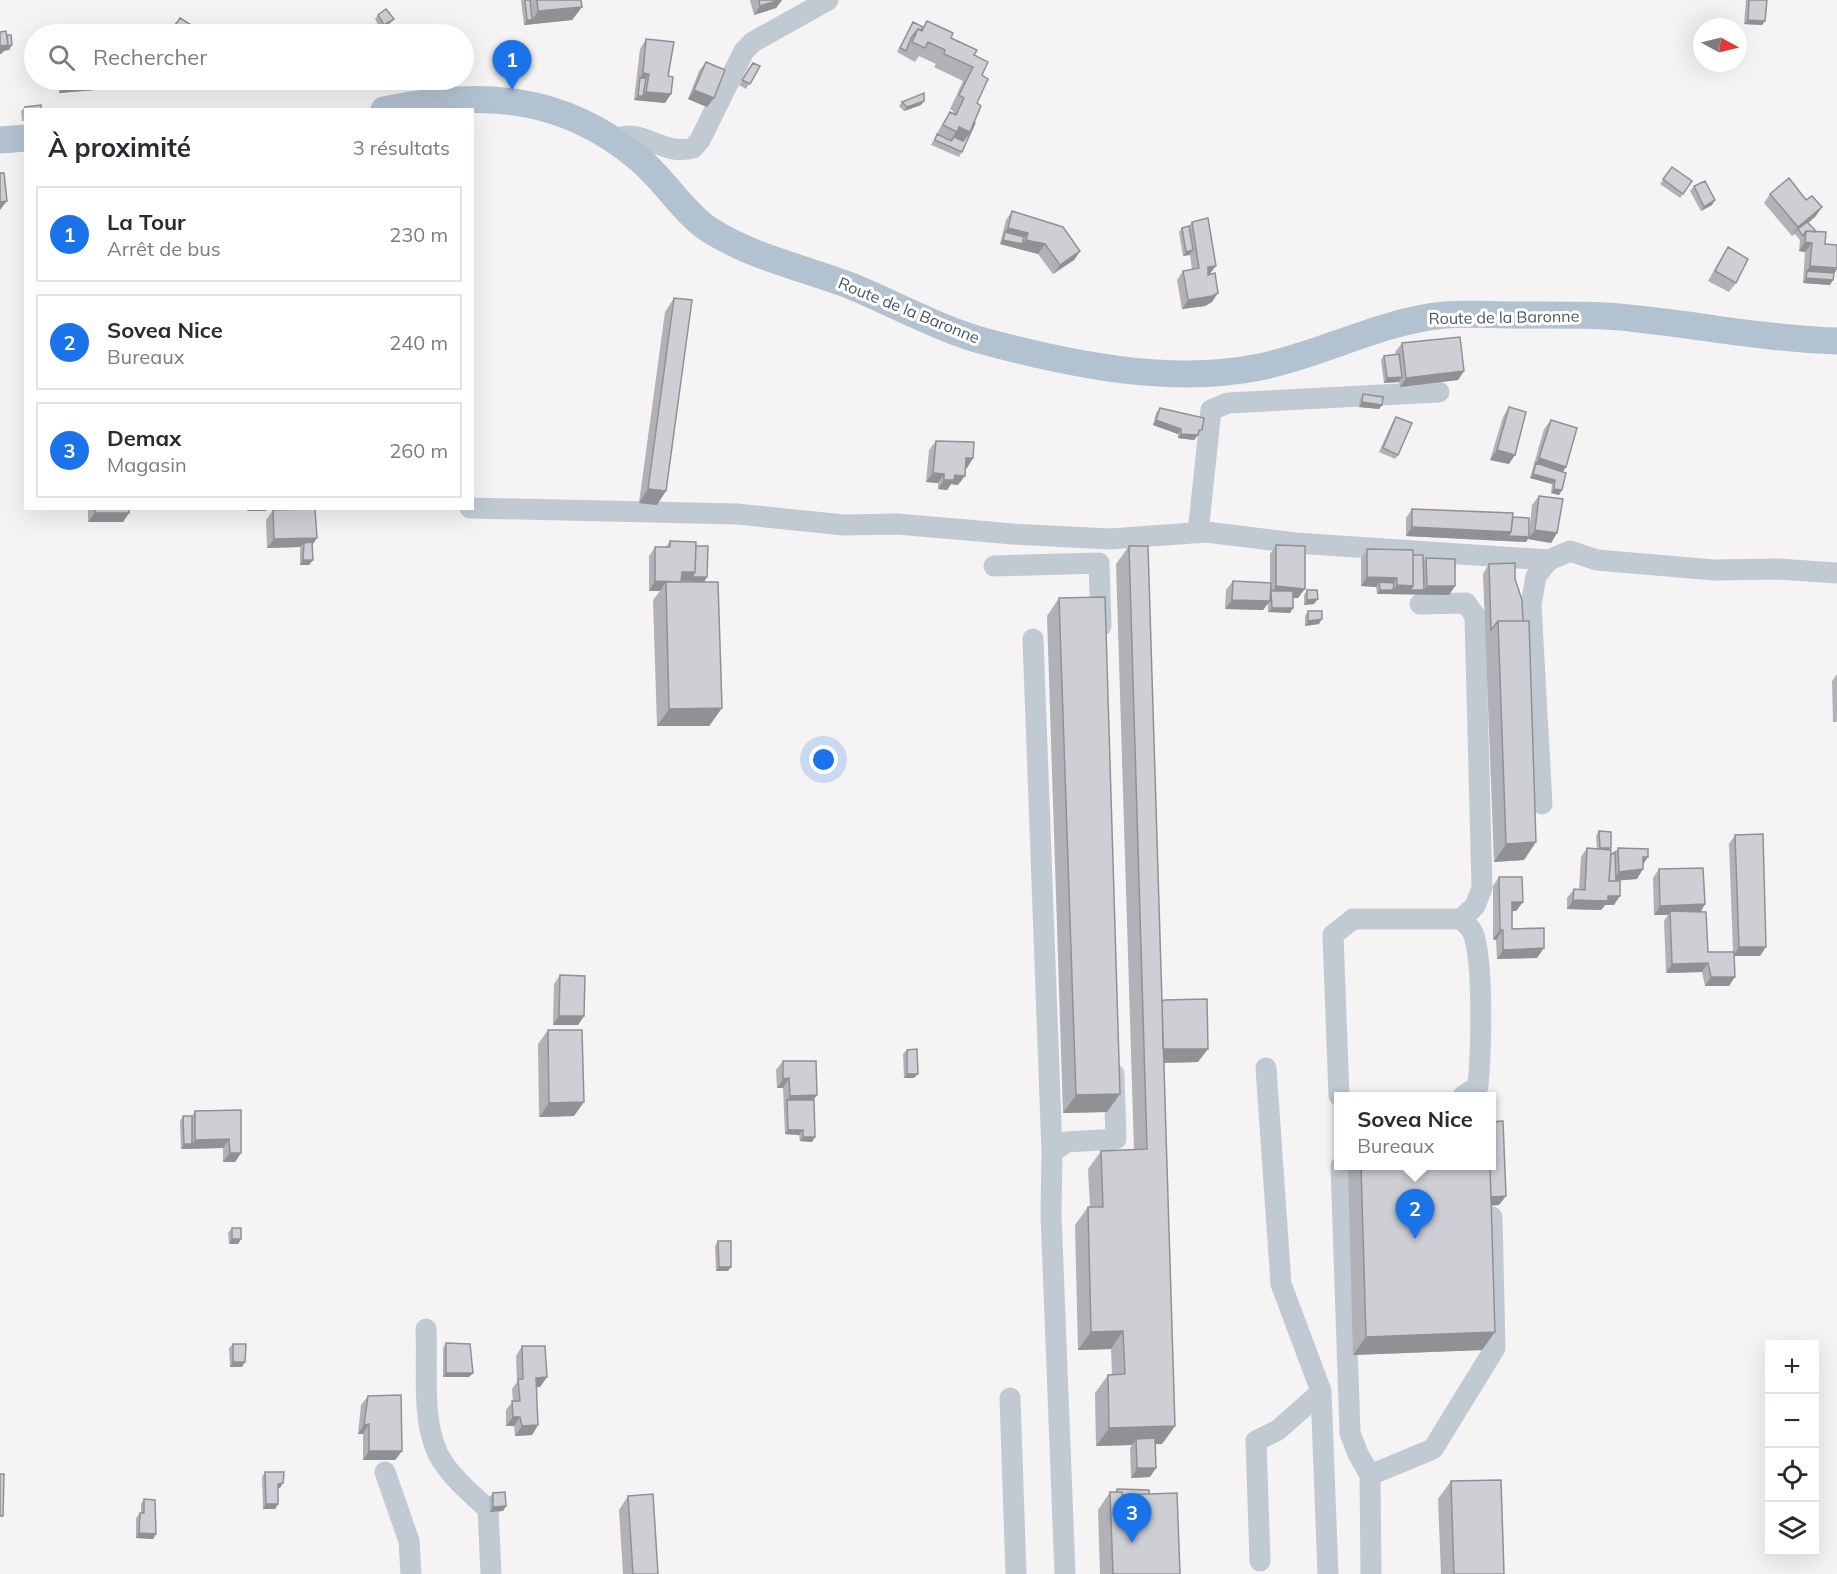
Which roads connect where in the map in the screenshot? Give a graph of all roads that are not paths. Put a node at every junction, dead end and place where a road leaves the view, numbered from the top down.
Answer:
1 (828, 0) edge
2 (420, 106) edge
3 (402, 108) edge
4 (24, 138) edge
5 (0, 140) edge
6 (615, 140) junction
7 (1837, 340) edge
8 (1439, 392) dead end
9 (474, 508) edge
10 (1198, 533) junction
11 (1549, 560) junction
12 (994, 566) dead end
13 (1837, 573) edge
14 (1420, 604) dead end
15 (1033, 639) dead end
16 (1102, 645) edge
17 (1542, 804) dead end
18 (1461, 919) junction
19 (1114, 1056) edge
20 (1266, 1068) dead end
21 (1339, 1092) edge
22 (1469, 1092) edge
23 (1052, 1152) junction
24 (1341, 1170) edge
25 (1492, 1217) edge
26 (426, 1329) dead end
27 (1321, 1392) junction
28 (1010, 1398) dead end
29 (385, 1472) dead end
30 (1370, 1475) junction
31 (1260, 1561) dead end
32 (411, 1574) edge
33 (491, 1574) edge
34 (1016, 1574) edge
35 (1065, 1574) edge
36 (1328, 1574) edge
37 (1371, 1574) edge

1 - 6 street
2 - 3 main road, Route de la Baronne
2 - 6 main road, Route de la Baronne
4 - 5 main road
6 - 7 main road, Route de la Baronne
8 - 10 street
9 - 10 street
10 - 11 street
11 - 13 street
11 - 17 street
12 - 16 street
14 - 18 street
15 - 23 street
18 - 21 street
18 - 22 street
19 - 23 street
20 - 27 street
23 - 35 street
24 - 30 street
25 - 30 street
26 - 33 street
27 - 31 street
27 - 36 street
28 - 34 street
29 - 32 street
30 - 37 street

